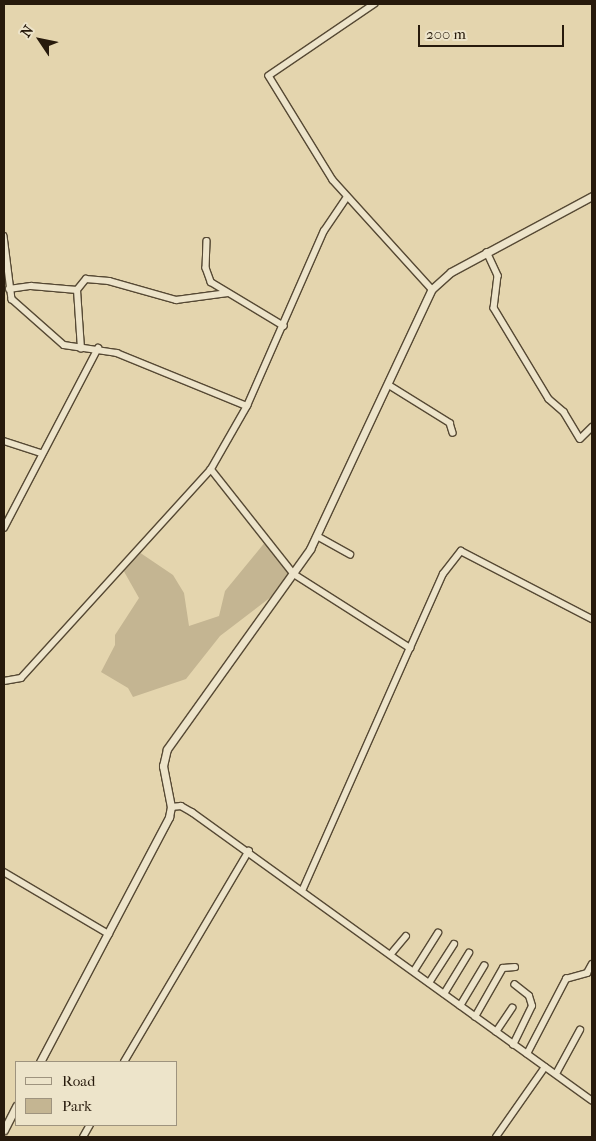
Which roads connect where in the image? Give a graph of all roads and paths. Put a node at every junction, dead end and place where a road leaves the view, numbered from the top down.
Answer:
1 (375, 4) edge
2 (592, 196) edge
3 (346, 197) junction
4 (4, 236) edge
5 (207, 241) dead end
6 (487, 252) junction
7 (432, 289) junction
8 (77, 290) junction
9 (7, 292) edge
10 (228, 294) junction
11 (284, 326) junction
12 (98, 348) junction
13 (81, 349) junction
14 (389, 384) junction
15 (247, 406) junction
16 (592, 427) edge
17 (452, 434) dead end
18 (4, 441) edge
19 (42, 453) junction
20 (211, 469) junction
21 (4, 528) edge
22 (316, 536) junction
23 (350, 554) dead end
24 (294, 574) junction
25 (592, 619) edge
26 (410, 648) junction
27 (4, 681) edge
28 (172, 807) junction
29 (249, 851) junction
30 (4, 872) edge
31 (303, 890) junction
32 (438, 933) dead end
33 (109, 934) junction
34 (406, 936) dead end
35 (454, 944) dead end
36 (469, 953) dead end
37 (391, 954) junction
38 (592, 964) edge
39 (484, 966) dead end
40 (515, 967) dead end
41 (414, 972) junction
42 (429, 983) junction
43 (516, 985) dead end
44 (444, 994) junction
45 (460, 1006) junction
46 (512, 1008) dead end
47 (476, 1017) junction
48 (580, 1030) dead end
49 (496, 1032) junction
50 (513, 1045) junction
51 (527, 1054) junction
52 (41, 1061) edge
53 (125, 1061) edge
54 (545, 1067) junction
55 (556, 1074) junction
56 (592, 1100) edge
57 (15, 1108) edge
58 (89, 1126) edge
59 (4, 1130) edge
60 (83, 1137) edge
61 (496, 1137) edge

1 - 3 street
2 - 6 street
3 - 7 street
3 - 11 street
4 - 9 street
5 - 10 street
6 - 7 street
6 - 16 street
7 - 14 street
8 - 9 street
8 - 10 street
8 - 13 street
9 - 13 street
10 - 11 street
11 - 15 street
12 - 13 street
12 - 15 street
12 - 19 street
14 - 17 street
14 - 22 street
15 - 20 street
18 - 19 street
19 - 21 street
20 - 24 street
20 - 27 street
22 - 23 street
22 - 24 street
24 - 26 street
24 - 28 street
25 - 26 street
26 - 31 street
28 - 29 street
28 - 33 street
29 - 31 street
29 - 53 street
30 - 33 street
31 - 37 street
32 - 41 street
33 - 52 street
34 - 37 street
35 - 42 street
36 - 44 street
37 - 41 street
38 - 51 street
39 - 45 street
40 - 47 street
41 - 42 street
42 - 44 street
43 - 50 street
44 - 45 street
45 - 47 street
46 - 49 street
47 - 49 street
48 - 55 street
49 - 50 street
50 - 51 street
51 - 54 street
54 - 55 street
54 - 61 street
55 - 56 street
57 - 59 street
58 - 60 street

